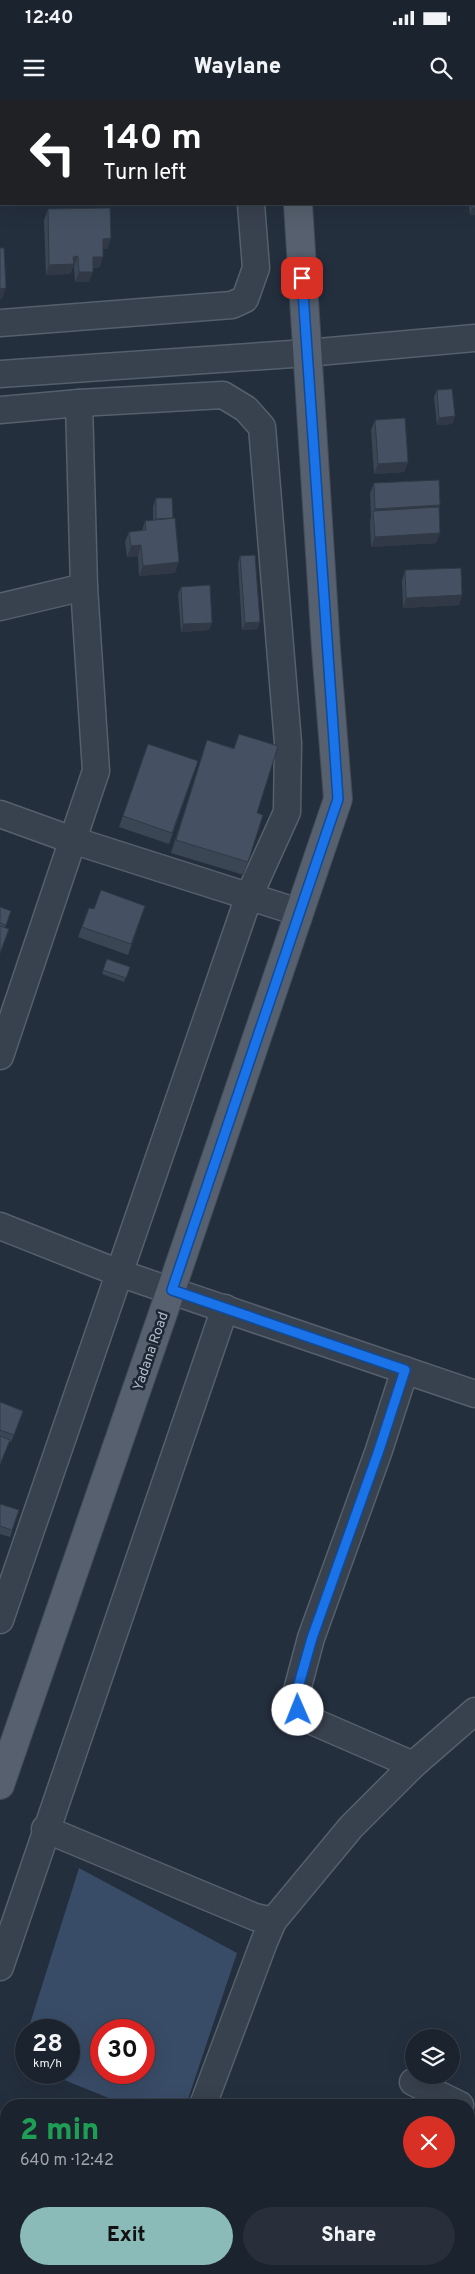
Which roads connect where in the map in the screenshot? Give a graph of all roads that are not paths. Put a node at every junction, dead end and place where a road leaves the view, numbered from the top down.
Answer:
1 (251, 205) edge
2 (298, 205) edge
3 (0, 323) edge
4 (475, 338) edge
5 (307, 353) junction
6 (0, 374) edge
7 (79, 403) junction
8 (0, 410) edge
9 (84, 587) junction
10 (0, 607) edge
11 (0, 814) edge
12 (72, 840) junction
13 (249, 896) junction
14 (298, 912) junction
15 (7, 1015) edge
16 (0, 1056) edge
17 (0, 1226) edge
18 (120, 1273) junction
19 (172, 1290) junction
20 (225, 1308) junction
21 (405, 1370) junction
22 (475, 1394) edge
23 (0, 1620) edge
24 (475, 1711) edge
25 (413, 1765) junction
26 (0, 1785) edge
27 (45, 1829) junction
28 (273, 1921) junction
29 (0, 1967) edge
30 (417, 2084) edge
31 (205, 2099) edge
32 (448, 2099) edge

1 - 3 street
2 - 5 main road, Yadana Road
4 - 5 street
5 - 6 street
5 - 14 main road, Yadana Road
7 - 8 street
7 - 9 street
7 - 13 street
9 - 10 street
9 - 12 street
11 - 12 street
12 - 13 street
12 - 15 street
13 - 14 street
13 - 18 street
14 - 19 main road, Yadana Road
15 - 16 street
17 - 18 street
18 - 19 street
18 - 23 street
19 - 20 street
19 - 26 main road, Yadana Road
20 - 21 street
20 - 27 street
21 - 22 street
21 - 25 street
24 - 25 street
25 - 28 street
27 - 28 street
27 - 29 street
28 - 31 street
30 - 32 street

